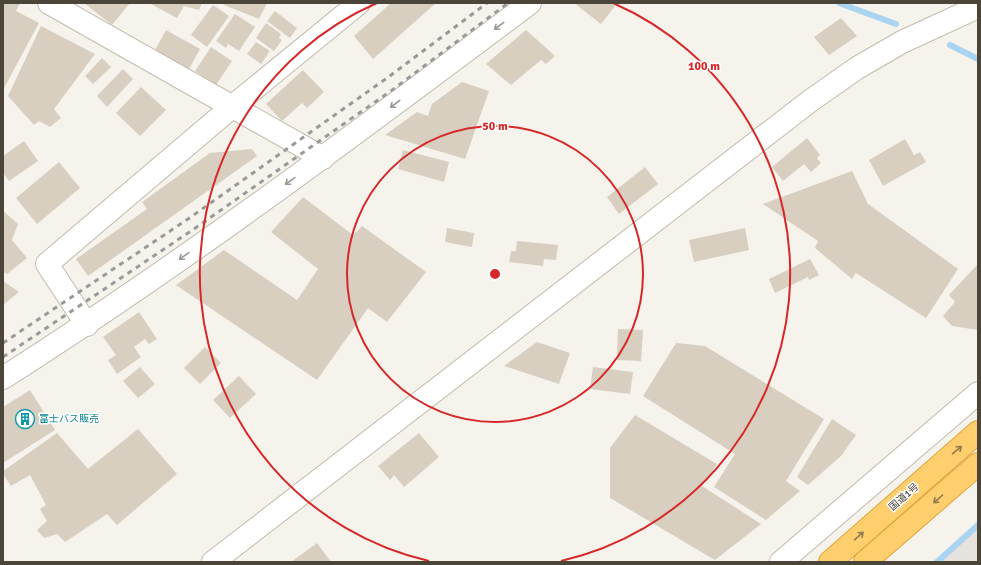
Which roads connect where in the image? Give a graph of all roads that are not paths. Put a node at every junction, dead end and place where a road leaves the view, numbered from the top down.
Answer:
1 (49, 3) edge
2 (359, 3) edge
3 (530, 3) edge
4 (978, 7) edge
5 (234, 106) junction
6 (323, 158) junction
7 (87, 325) junction
8 (3, 378) edge
9 (978, 393) edge
10 (978, 432) edge
11 (978, 464) edge
12 (213, 562) edge
13 (781, 562) edge
14 (830, 562) edge
15 (865, 562) edge

1 - 5 street
2 - 5 street
3 -> 6 street
4 - 12 street
5 - 6 street
5 - 7 street
6 -> 7 street
7 - 8 street
9 - 13 street
14 -> 10 highway, 国道1号
11 -> 15 highway

